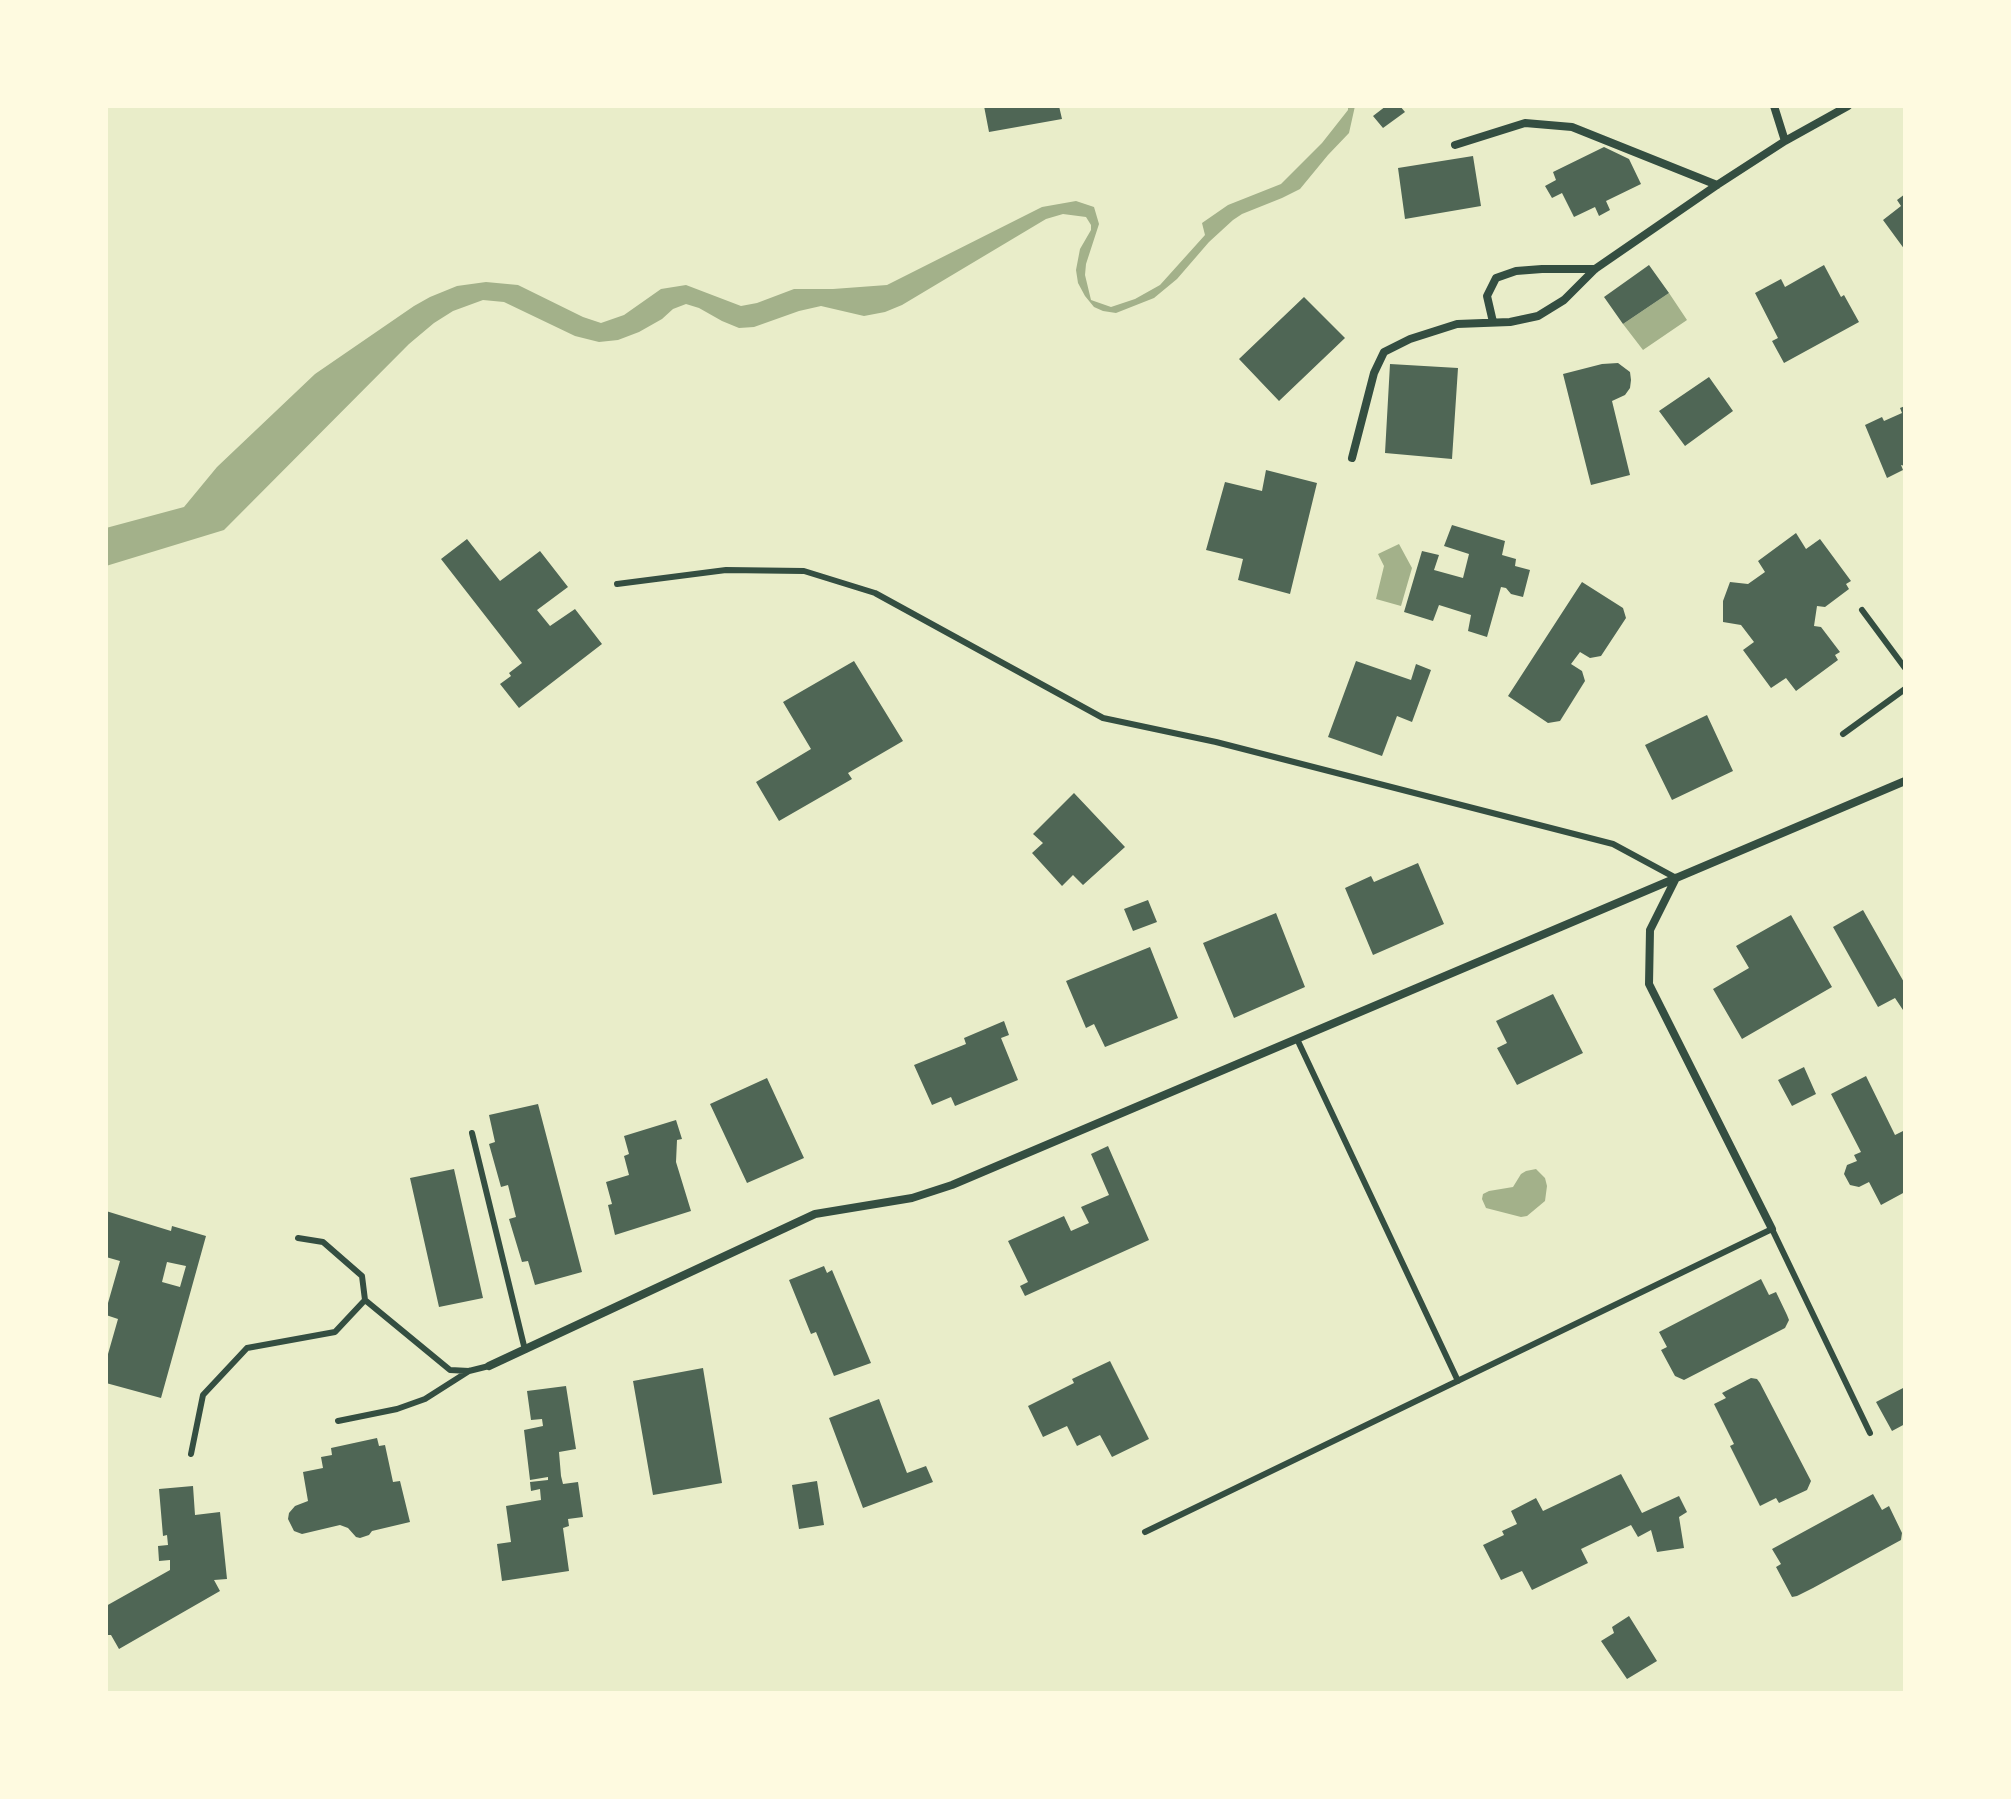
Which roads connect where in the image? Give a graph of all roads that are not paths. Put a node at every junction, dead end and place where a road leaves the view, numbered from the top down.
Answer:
1 (1774, 106) edge
2 (1848, 106) edge
3 (1785, 141) junction
4 (1455, 145) dead end
5 (1717, 185) junction
6 (1595, 269) junction
7 (1493, 322) junction
8 (1352, 458) dead end
9 (617, 584) dead end
10 (1862, 610) dead end
11 (1905, 668) edge
12 (1905, 689) edge
13 (1843, 734) dead end
14 (1905, 781) edge
15 (1676, 878) junction
16 (1297, 1039) junction
17 (472, 1133) dead end
18 (1772, 1229) junction
19 (298, 1238) dead end
20 (365, 1300) junction
21 (525, 1350) junction
22 (489, 1366) joint
23 (469, 1371) junction
24 (1458, 1381) junction
25 (338, 1421) dead end
26 (1870, 1433) dead end
27 (191, 1454) dead end
28 (1145, 1532) dead end

1 - 3 street
2 - 3 street
3 - 5 street
4 - 5 street
5 - 6 street
6 - 7 street
6 - 7 street
7 - 8 street
9 - 15 lane
10 - 11 lane
12 - 13 lane
14 - 15 street
15 - 16 street
15 - 18 street
16 - 21 street
16 - 24 lane
17 - 21 lane
18 - 24 lane
18 - 26 lane
19 - 20 lane
20 - 23 lane
20 - 27 lane
21 - 22 street
22 - 23 lane
23 - 25 lane
24 - 28 lane

